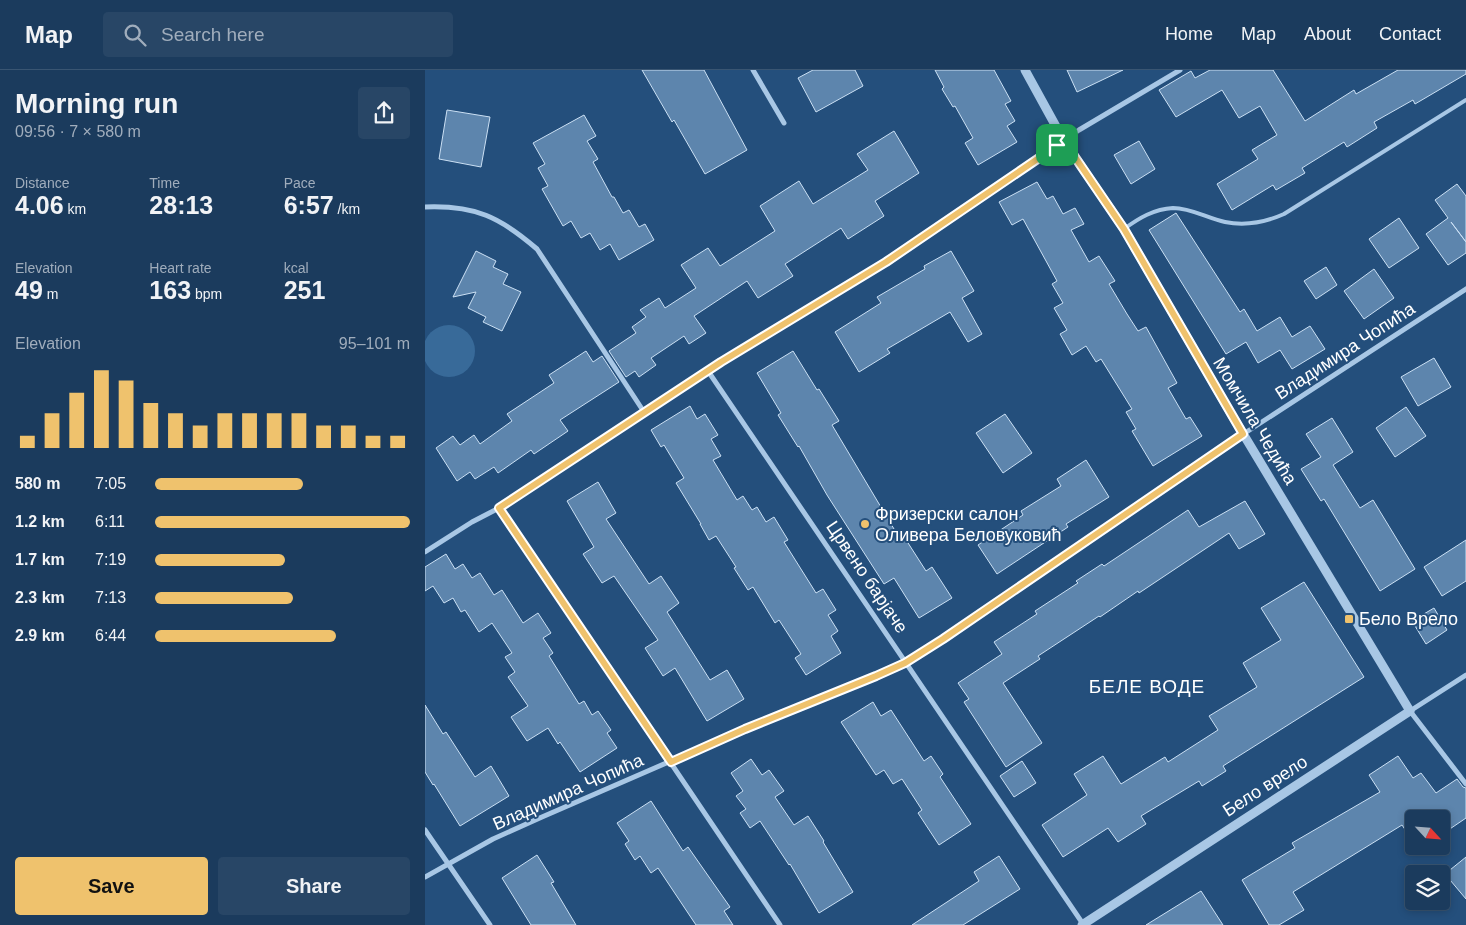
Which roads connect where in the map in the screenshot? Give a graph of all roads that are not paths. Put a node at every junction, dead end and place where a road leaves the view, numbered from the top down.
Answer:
1 (753, 70) edge
2 (1025, 70) edge
3 (1180, 70) edge
4 (1466, 100) edge
5 (784, 122) dead end
6 (1064, 141) junction
7 (425, 207) edge
8 (1124, 229) junction
9 (1466, 289) edge
10 (708, 371) junction
11 (645, 412) junction
12 (1243, 434) junction
13 (499, 508) junction
14 (425, 552) edge
15 (905, 663) junction
16 (1466, 675) edge
17 (1410, 711) junction
18 (671, 762) junction
19 (1466, 784) edge
20 (425, 830) edge
21 (448, 863) junction
22 (425, 877) edge
23 (490, 925) edge
24 (779, 925) edge
25 (1083, 925) edge

1 - 5 street
2 - 6 street, Момчила Чедића
3 - 6 street
4 - 8 lane
6 - 8 street, Момчила Чедића
6 - 10 street
7 - 11 street
8 - 12 street, Момчила Чедића
9 - 12 street, Владимира Чопића
10 - 11 street
10 - 15 street, Црвено барјаче
11 - 13 street
12 - 15 street, Владимира Чопића
12 - 17 street, Момчила Чедића
13 - 14 street
13 - 18 street
15 - 18 street, Владимира Чопића
15 - 25 street, Црвено барјаче
16 - 17 street, Бело врело
17 - 19 street, Момчила Чедића
17 - 25 street, Бело врело
18 - 21 street, Владимира Чопића
18 - 24 street
20 - 21 street
21 - 22 street, Владимира Чопића
21 - 23 street

